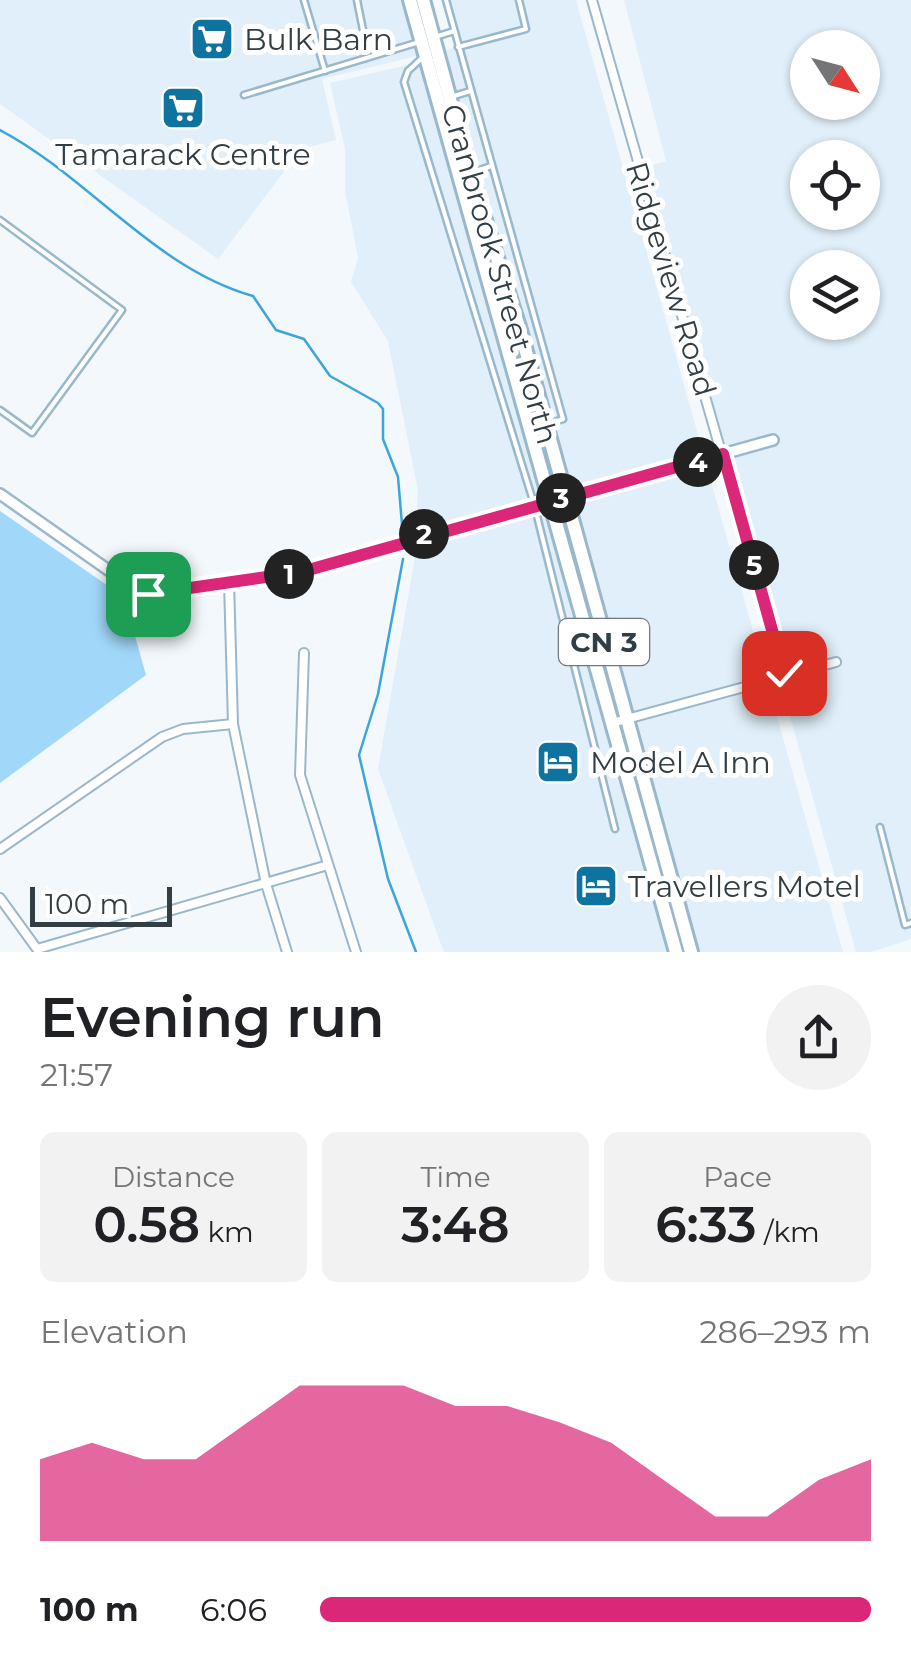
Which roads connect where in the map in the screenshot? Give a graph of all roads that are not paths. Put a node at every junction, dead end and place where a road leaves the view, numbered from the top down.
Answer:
1 (304, 0) edge
2 (357, 0) edge
3 (410, 0) edge
4 (423, 0) edge
5 (446, 0) edge
6 (519, 0) edge
7 (592, 0) edge
8 (454, 31) junction
9 (427, 44) junction
10 (458, 47) junction
11 (318, 48) junction
12 (325, 70) junction
13 (470, 91) junction
14 (244, 94) dead end
15 (450, 97) junction
16 (491, 166) junction
17 (470, 174) junction
18 (0, 220) edge
19 (0, 410) edge
20 (545, 426) junction
21 (774, 440) dead end
22 (723, 454) junction
23 (0, 494) edge
24 (556, 499) junction
25 (534, 504) junction
26 (229, 582) junction
27 (304, 653) dead end
28 (836, 662) dead end
29 (784, 673) junction
30 (626, 719) junction
31 (232, 724) junction
32 (612, 724) junction
33 (880, 827) dead end
34 (615, 829) dead end
35 (0, 850) edge
36 (328, 865) junction
37 (266, 884) junction
38 (0, 898) edge
39 (911, 923) edge
40 (287, 952) edge
41 (356, 952) edge
42 (676, 952) edge
43 (691, 952) edge

1 - 11 lane
2 - 11 lane
3 - 9 highway, Cranbrook Street North / CN 3
4 - 9 highway, Cranbrook Street North / CN 3
5 - 8 lane
6 - 10 lane
7 - 22 street, Ridgeview Road
8 - 9 lane
8 - 10 lane
9 - 12 lane
9 - 15 highway, Cranbrook Street North / CN 3
9 - 24 highway, Cranbrook Street North / CN 3
9 - 25 lane
10 - 13 lane
11 - 12 lane
12 - 14 lane
13 - 15 lane
13 - 16 lane
15 - 17 highway, Cranbrook Street North / CN 3
16 - 17 lane
16 - 20 lane
17 - 20 highway, Cranbrook Street North / CN 3
18 - 19 lane
20 - 24 highway, Cranbrook Street North / CN 3
21 - 22 street
22 - 24 street
22 - 29 street, Ridgeview Road
23 - 26 street
24 - 25 street
24 - 30 highway, Cranbrook Street North / CN 3
24 - 32 highway, Cranbrook Street North / CN 3
25 - 26 street
25 - 34 lane
26 - 31 street
27 - 36 street
28 - 29 street
29 - 30 street
30 - 32 street
30 - 43 highway, Cranbrook Street North / CN 3
31 - 35 street
31 - 37 street
32 - 42 highway, Cranbrook Street North / CN 3
33 - 39 lane
36 - 37 street
36 - 41 street
37 - 38 street
37 - 40 street

